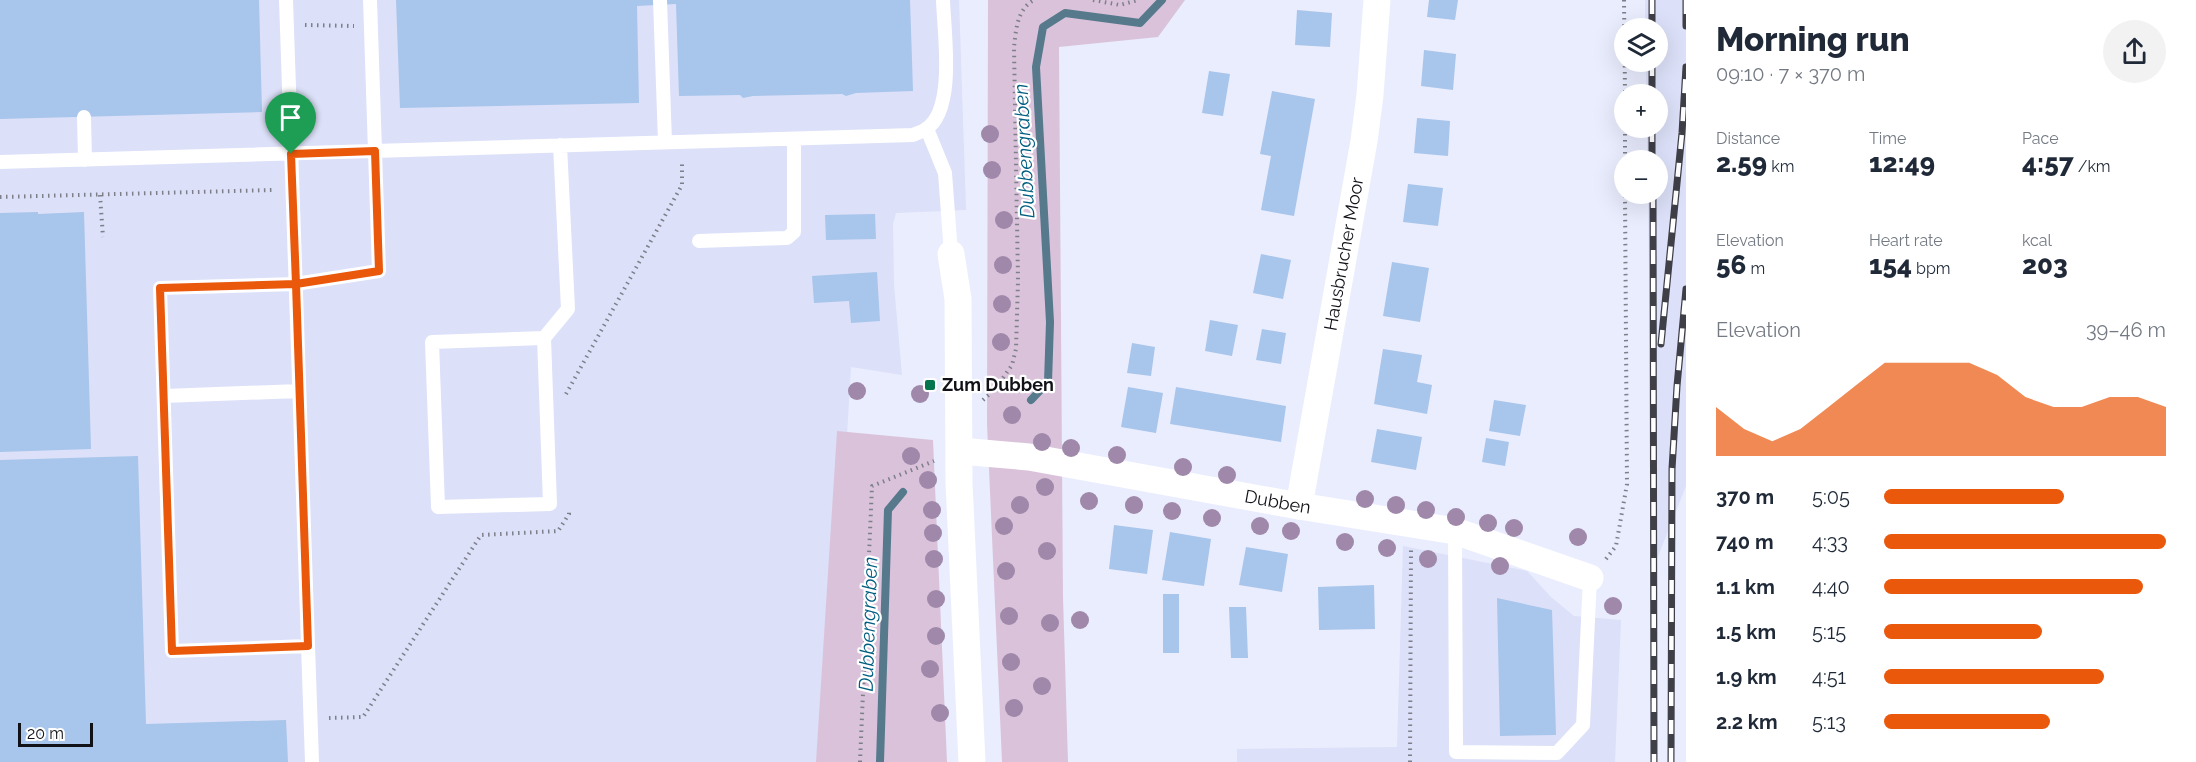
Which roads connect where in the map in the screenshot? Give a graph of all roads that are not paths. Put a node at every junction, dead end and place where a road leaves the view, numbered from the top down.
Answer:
1 (286, 0) edge
2 (370, 0) edge
3 (660, 0) edge
4 (943, 0) edge
5 (1377, 0) edge
6 (84, 117) dead end
7 (927, 129) junction
8 (794, 139) junction
9 (665, 142) junction
10 (560, 146) junction
11 (375, 151) junction
12 (291, 154) junction
13 (85, 160) junction
14 (0, 162) edge
15 (699, 241) dead end
16 (951, 254) joint
17 (296, 284) junction
18 (544, 338) junction
19 (299, 391) junction
20 (164, 396) junction
21 (960, 451) junction
22 (1299, 506) junction
23 (1455, 531) junction
24 (1590, 578) joint
25 (308, 646) junction
26 (312, 762) edge
27 (972, 762) edge

1 - 12 lane
2 - 11 lane
3 - 9 lane
4 - 7 lane
5 - 22 street, Hausbrucher Moor
6 - 13 lane
7 - 8 lane
7 - 16 lane
8 - 9 lane
8 - 15 lane
9 - 10 lane
10 - 11 lane
10 - 18 lane
11 - 12 lane
11 - 17 lane
12 - 13 lane
12 - 17 lane
13 - 14 lane
16 - 21 street
17 - 19 lane
17 - 20 lane
18 - 18 lane
19 - 20 lane
19 - 25 lane
20 - 25 lane
21 - 22 street, Dubben
21 - 27 street
22 - 23 street, Dubben
23 - 24 street, Dubben
23 - 24 lane
25 - 26 lane

